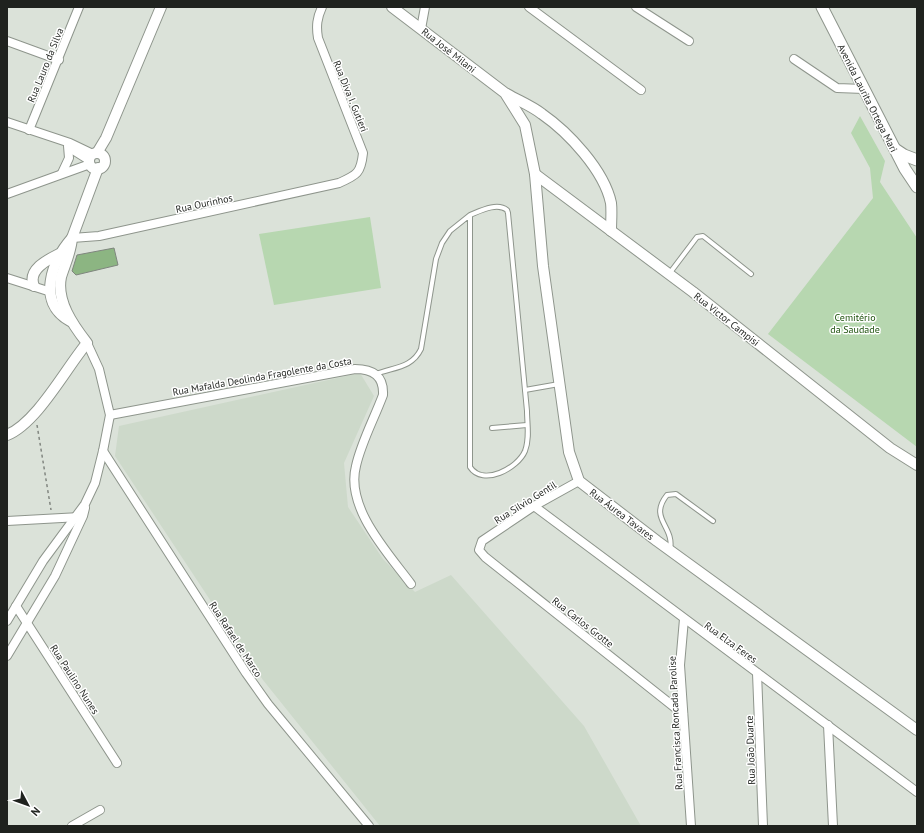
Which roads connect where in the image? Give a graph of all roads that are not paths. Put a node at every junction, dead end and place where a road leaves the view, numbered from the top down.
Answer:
1 (79, 7) edge
2 (160, 7) edge
3 (322, 7) edge
4 (392, 7) edge
5 (425, 7) edge
6 (528, 7) edge
7 (636, 7) edge
8 (822, 7) edge
9 (421, 29) junction
10 (7, 41) edge
11 (689, 41) dead end
12 (794, 59) dead end
13 (58, 60) junction
14 (864, 89) junction
15 (641, 90) dead end
16 (505, 93) junction
17 (7, 122) edge
18 (29, 130) junction
19 (65, 143) junction
20 (894, 148) junction
21 (95, 161) junction
22 (917, 162) edge
23 (905, 169) junction
24 (62, 173) junction
25 (535, 174) junction
26 (339, 183) joint
27 (917, 187) edge
28 (7, 194) edge
29 (470, 215) junction
30 (611, 231) junction
31 (72, 238) junction
32 (59, 254) junction
33 (66, 263) junction
34 (669, 274) junction
35 (751, 274) dead end
36 (7, 278) edge
37 (34, 286) junction
38 (51, 292) junction
39 (71, 322) junction
40 (87, 343) junction
41 (376, 374) junction
42 (559, 384) junction
43 (524, 390) junction
44 (110, 415) junction
45 (527, 425) junction
46 (492, 428) dead end
47 (7, 434) edge
48 (103, 451) junction
49 (917, 465) edge
50 (579, 481) junction
51 (534, 506) junction
52 (80, 517) junction
53 (713, 520) dead end
54 (7, 521) edge
55 (482, 541) joint
56 (670, 550) junction
57 (411, 584) dead end
58 (16, 606) junction
59 (684, 619) junction
60 (7, 621) edge
61 (26, 623) junction
62 (7, 656) edge
63 (757, 673) junction
64 (683, 714) junction
65 (828, 725) junction
66 (917, 730) edge
67 (117, 763) dead end
68 (917, 792) edge
69 (100, 810) dead end
70 (72, 826) edge
71 (369, 826) edge
72 (691, 826) edge
73 (763, 826) edge
74 (833, 826) edge

1 - 13 street, Rua Lauro da Silva
2 - 21 street
3 - 26 street, Rua Diva I. Gutieri
4 - 9 street, Rua José Milani
5 - 9 street
6 - 15 street
7 - 11 street
8 - 14 main road, Avenida Laurita Ortega Mari
9 - 16 street, Rua José Milani
10 - 13 street
12 - 14 street
13 - 18 street, Rua Lauro da Silva
14 - 20 main road, Avenida Laurita Ortega Mari
16 - 25 street, Rua José Milani
16 - 30 street, Rua José Milani
17 - 18 street
18 - 19 street
19 - 21 street
19 - 24 street
20 - 22 main road
20 - 23 main road, Avenida Laurita Ortega Mari
21 - 24 street
21 - 31 street
22 - 23 street
22 - 27 main road
23 - 27 main road, Avenida Laurita Ortega Mari
24 - 28 street
25 - 30 street, Rua Victor Campisi
25 - 42 street
26 - 31 street, Rua Ourinhos
29 - 41 lane
29 - 43 lane
29 - 45 lane
30 - 34 street, Rua Victor Campisi
31 - 32 street
31 - 33 street
32 - 37 street
32 - 38 street
33 - 38 street
33 - 39 street
34 - 35 lane
34 - 49 street, Rua Victor Campisi
36 - 37 street
37 - 38 street
38 - 39 street
39 - 40 street
40 - 44 street
40 - 47 street
41 - 44 street, Rua Mafalda Deolinda Fragolente da Costa
41 - 57 street
42 - 43 lane
42 - 50 street
43 - 45 lane
44 - 48 street
45 - 46 lane
48 - 52 street
48 - 71 street, Rua Rafael de Marco
50 - 51 street, Rua Silvio Gentil
50 - 56 street, Rua Áurea Tavares
51 - 55 street, Rua Silvio Gentil
51 - 59 street, Rua Elza Feres
52 - 54 street
52 - 58 street
52 - 61 street
53 - 56 lane
55 - 64 street, Rua Carlos Grotte
56 - 66 street, Rua Áurea Tavares
58 - 60 street
58 - 61 street, Rua Paulino Nunes
59 - 63 street, Rua Elza Feres
59 - 64 street, Rua Francisca Roncada Parolise
61 - 62 street
61 - 67 street, Rua Paulino Nunes
63 - 65 street, Rua Elza Feres
63 - 73 street, Rua João Duarte
64 - 72 street, Rua Francisca Roncada Parolise
65 - 68 street, Rua Elza Feres
65 - 74 street
69 - 70 street

